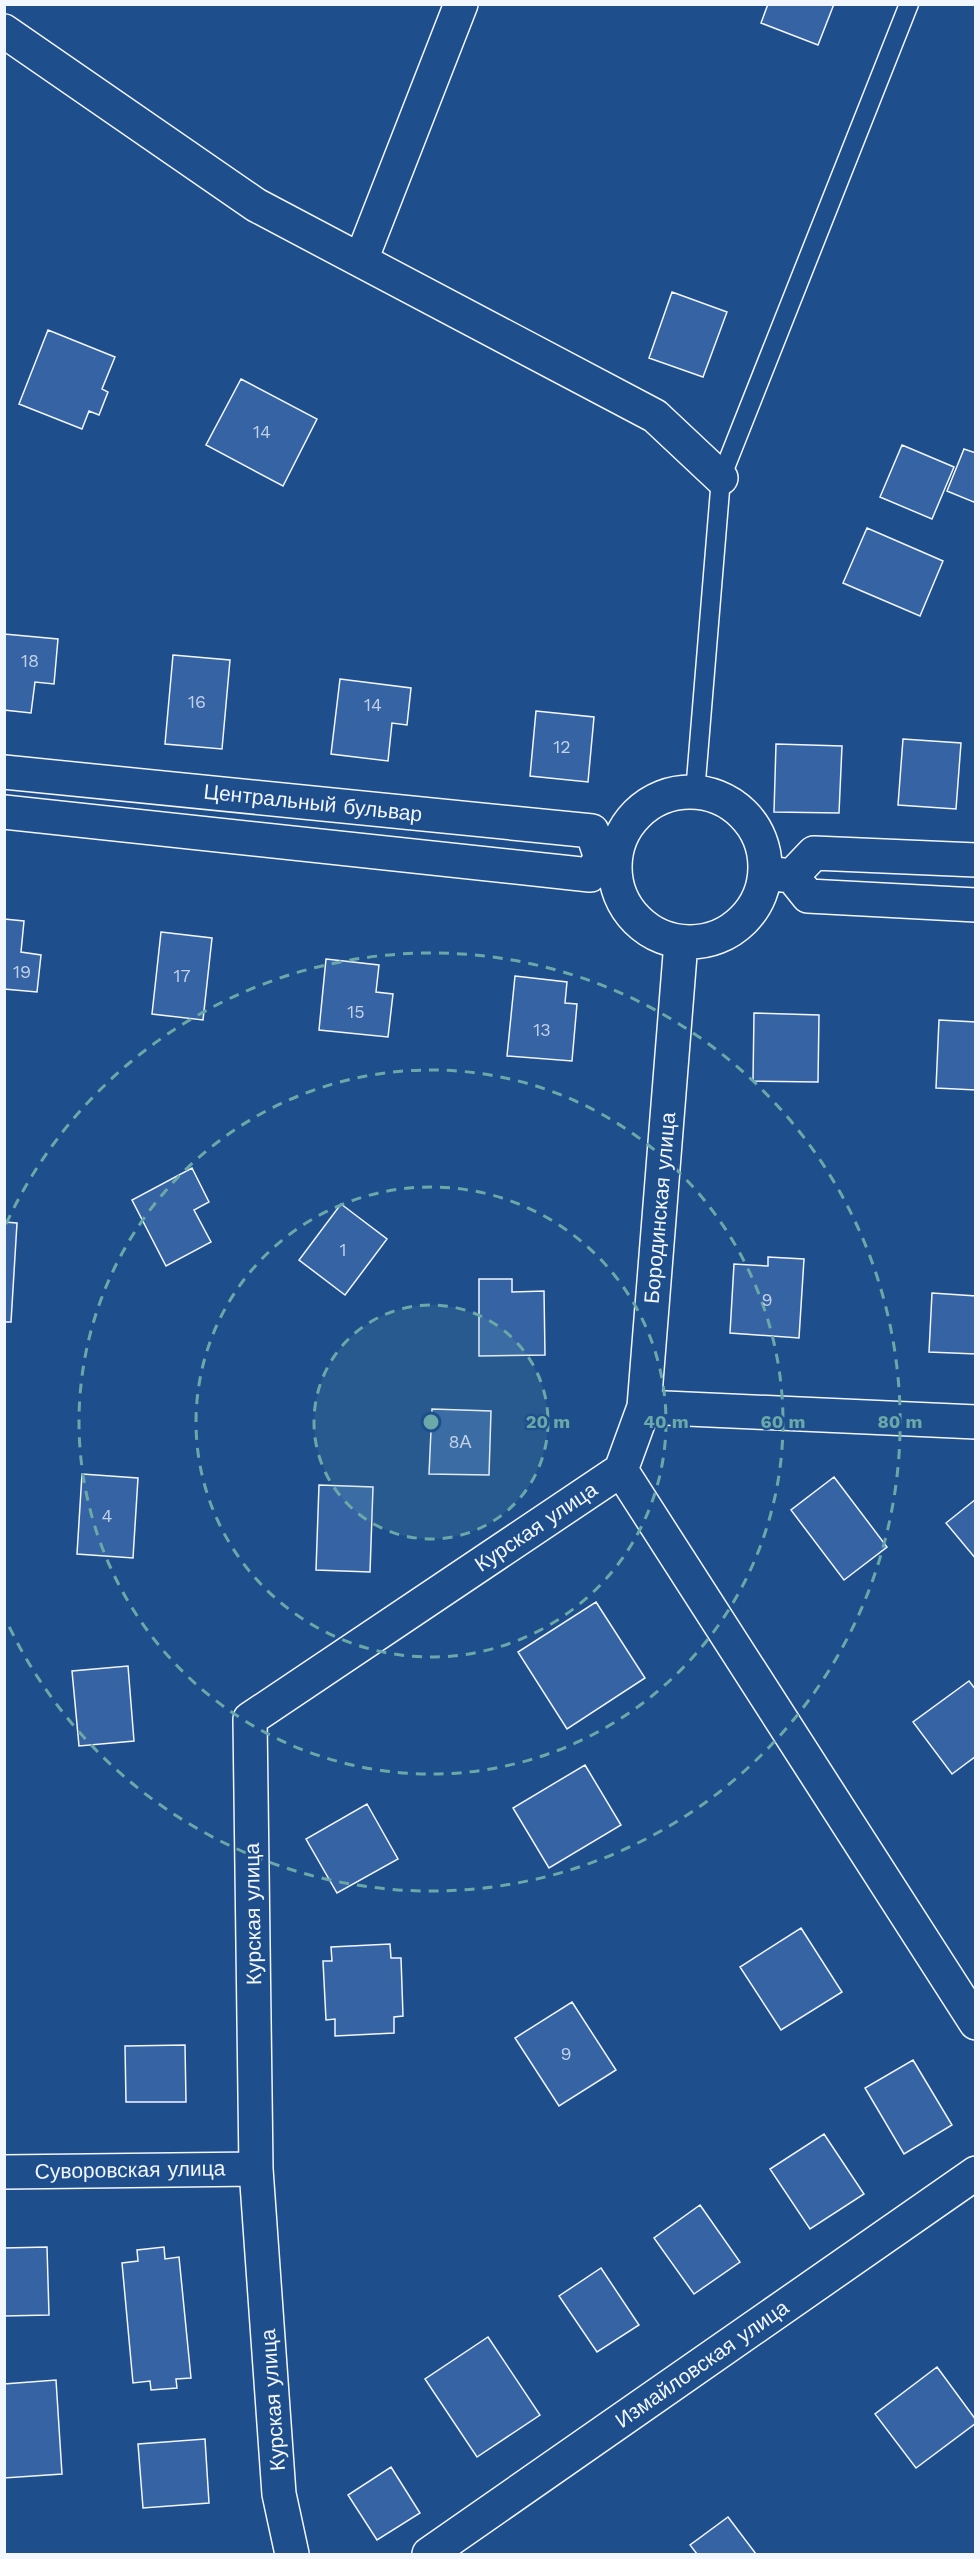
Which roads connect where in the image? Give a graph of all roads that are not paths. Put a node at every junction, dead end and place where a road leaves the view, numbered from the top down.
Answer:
1 (461, 4) edge
2 (909, 4) edge
3 (4, 31) edge
4 (361, 260) junction
5 (721, 478) junction
6 (4, 772) edge
7 (695, 793) junction
8 (4, 812) edge
9 (608, 859) junction
10 (975, 860) edge
11 (778, 874) junction
12 (975, 905) edge
13 (681, 942) junction
14 (644, 1407) junction
15 (975, 1422) edge
16 (621, 1470) junction
17 (975, 2023) edge
18 (256, 2169) junction
19 (4, 2172) edge
20 (975, 2173) edge
21 (292, 2554) edge
22 (429, 2554) edge

1 - 4 street
2 - 5 lane
3 - 4 street
4 - 5 street
5 - 7 lane
6 - 9 street, Центральный бульвар
7 - 9 street, Центральный бульвар
7 - 11 street, Центральный бульвар
8 - 9 street, Центральный бульвар
9 - 13 street, Центральный бульвар
10 - 11 street, Центральный бульвар
11 - 12 street
11 - 13 street, Центральный бульвар
13 - 14 street, Бородинская улица
14 - 15 street
14 - 16 street, Бородинская улица
16 - 17 street
16 - 18 street, Курская улица
18 - 19 street, Суворовская улица
18 - 21 street, Курская улица
20 - 22 street, Измайловская улица

